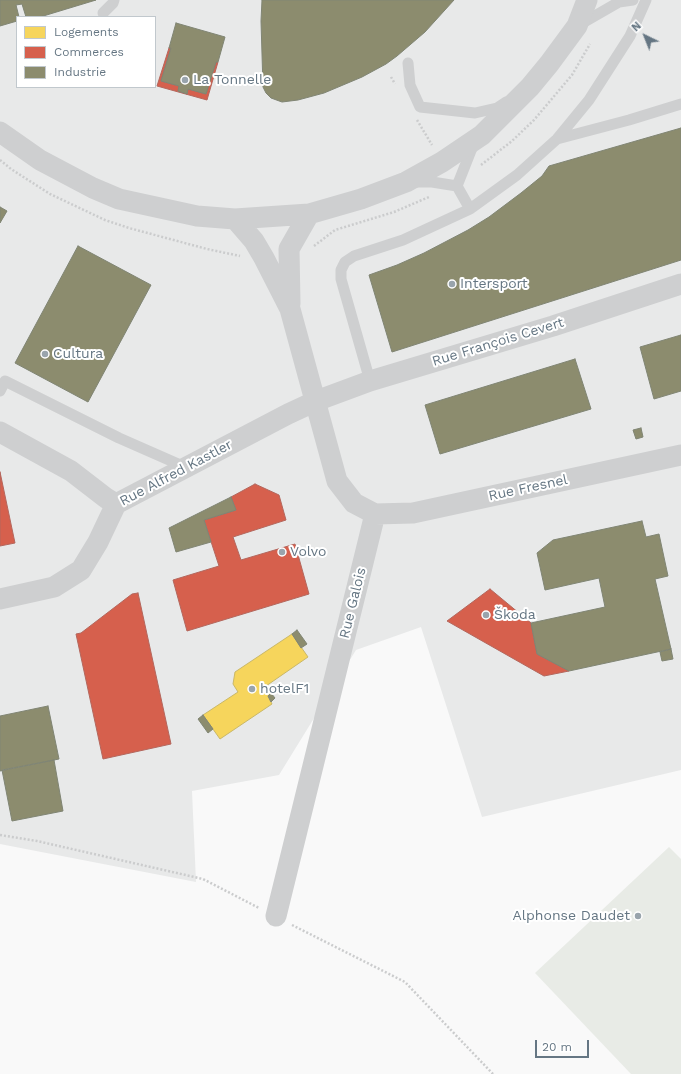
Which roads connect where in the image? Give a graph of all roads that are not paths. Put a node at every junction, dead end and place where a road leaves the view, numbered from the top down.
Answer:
1 (114, 0) edge
2 (588, 0) edge
3 (633, 0) edge
4 (646, 0) edge
5 (103, 13) dead end
6 (577, 26) junction
7 (408, 63) dead end
8 (530, 87) junction
9 (681, 104) edge
10 (0, 132) edge
11 (475, 139) junction
12 (557, 139) junction
13 (406, 182) junction
14 (457, 186) junction
15 (470, 209) junction
16 (309, 214) junction
17 (234, 219) junction
18 (681, 284) edge
19 (290, 309) junction
20 (370, 381) junction
21 (2, 386) edge
22 (316, 401) junction
23 (0, 432) edge
24 (681, 455) edge
25 (185, 468) junction
26 (116, 504) junction
27 (375, 514) junction
28 (0, 599) edge
29 (276, 916) dead end

1 - 5 lane
2 - 6 street
3 - 6 lane
4 - 12 lane
6 - 8 street
7 - 8 lane
8 - 11 street
9 - 12 lane
10 - 17 street
11 - 13 street
11 - 14 lane
12 - 15 lane
13 - 14 lane
13 - 16 street
14 - 15 lane
15 - 20 lane
16 - 17 street
16 - 19 street
17 - 19 street
18 - 20 street, Rue François Cevert
19 - 22 street
20 - 22 street, Rue François Cevert
21 - 25 lane
22 - 25 street, Rue Alfred Kastler
22 - 27 street
23 - 26 street
24 - 27 street, Rue Fresnel
25 - 26 street, Rue Alfred Kastler
26 - 28 street, Rue Alfred Kastler
27 - 29 street, Rue Galois

